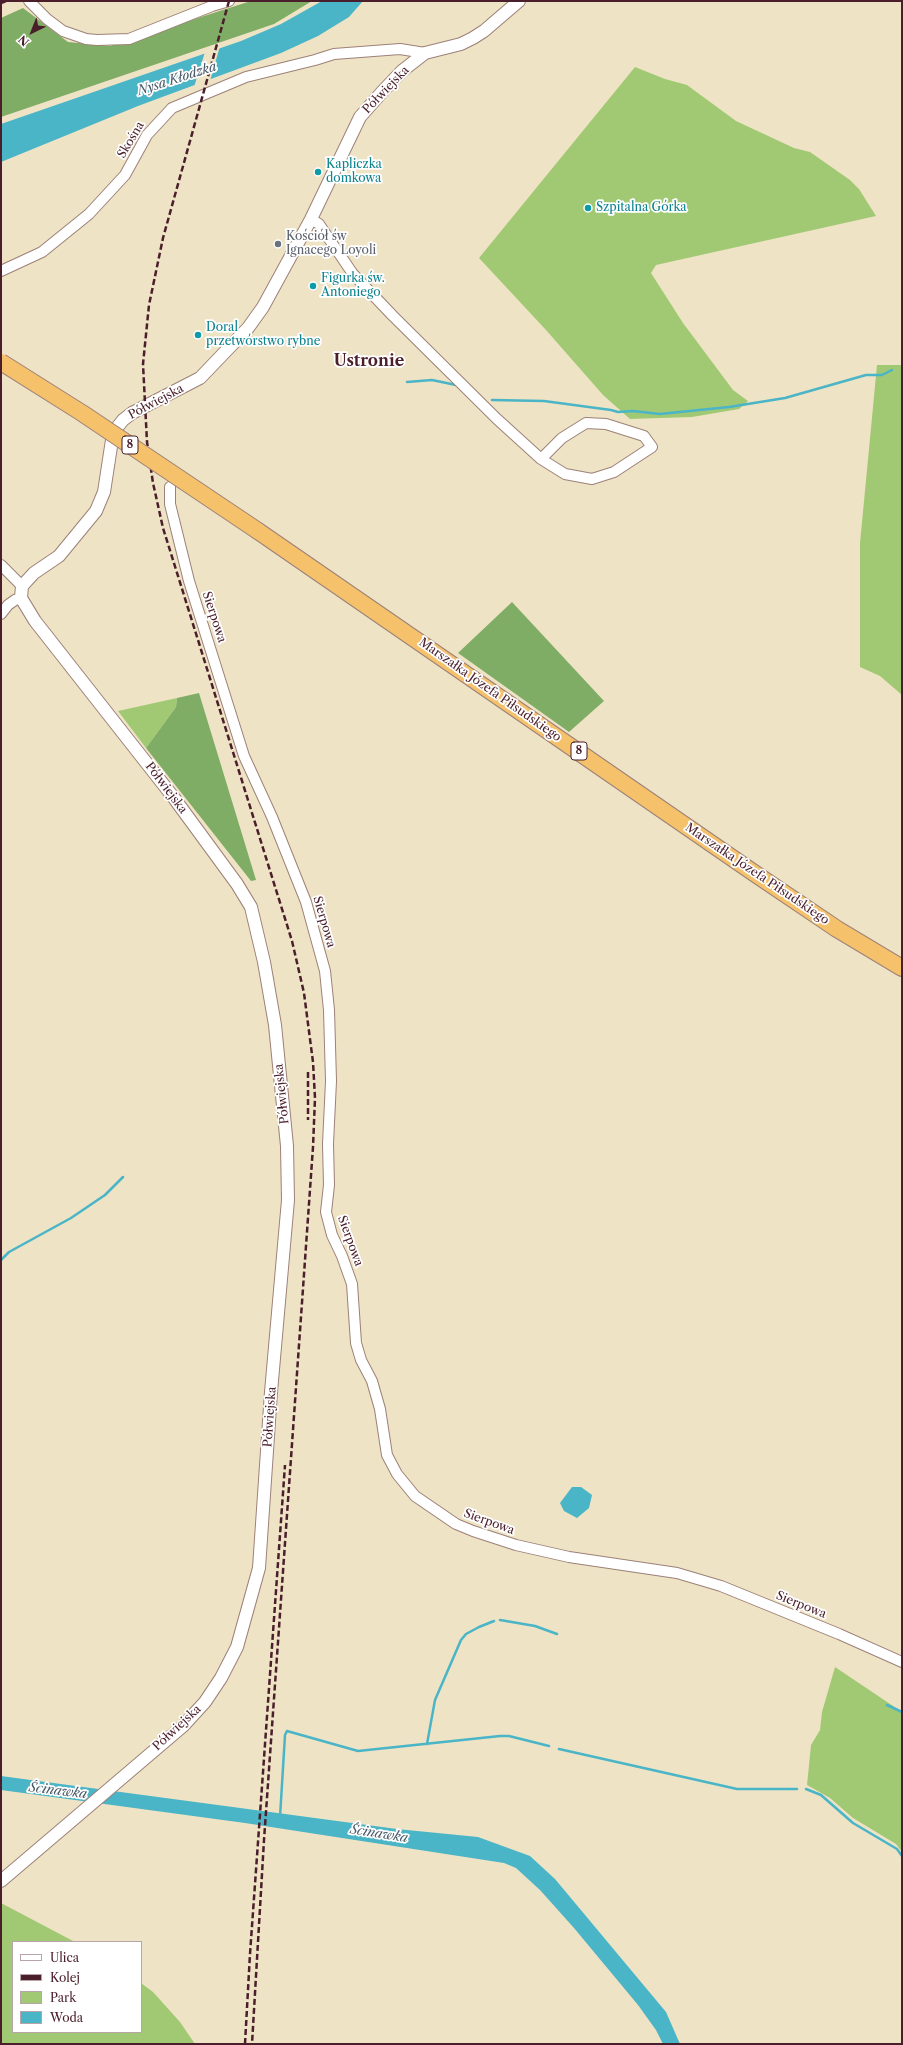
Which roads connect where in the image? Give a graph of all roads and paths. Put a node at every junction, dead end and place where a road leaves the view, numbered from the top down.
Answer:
1 (30, 1) edge
2 (229, 1) edge
3 (520, 1) edge
4 (425, 53) junction
5 (311, 219) junction
6 (1, 271) edge
7 (1, 362) edge
8 (541, 459) junction
9 (170, 487) dead end
10 (1, 565) edge
11 (21, 592) junction
12 (1, 614) edge
13 (902, 968) edge
14 (902, 1662) edge
15 (1, 1881) edge

1 - 2 street
3 - 4 street, Półwiejska
4 - 5 street, Półwiejska
4 - 6 street, Skośna
5 - 8 street
5 - 11 street, Półwiejska
7 - 13 highway, Marszałka Józefa Piłsudskiego / 8, bridge
8 - 8 street
9 - 14 street, Sierpowa
10 - 11 street
11 - 12 street
11 - 15 street, Półwiejska

